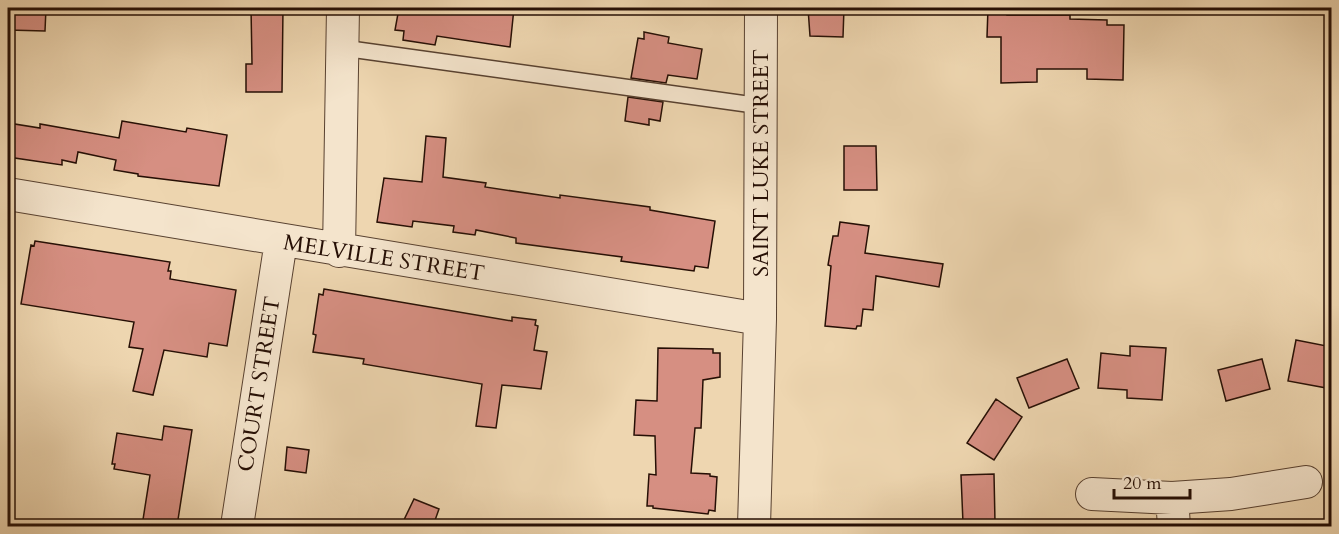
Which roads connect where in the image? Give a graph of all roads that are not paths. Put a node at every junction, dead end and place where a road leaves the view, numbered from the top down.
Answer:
1 (343, 8) edge
2 (761, 8) edge
3 (343, 48) junction
4 (761, 106) junction
5 (8, 194) edge
6 (281, 241) junction
7 (339, 251) junction
8 (760, 319) junction
9 (1306, 482) dead end
10 (1092, 494) dead end
11 (1173, 512) edge
12 (237, 526) edge
13 (754, 526) edge

1 - 3 street
2 - 4 street, SAINT LUKE STREET
3 - 4 lane
3 - 7 street
4 - 8 street, SAINT LUKE STREET
5 - 6 street, MELVILLE STREET
6 - 7 street, MELVILLE STREET
6 - 12 street, COURT STREET
7 - 8 street, MELVILLE STREET
8 - 13 street, SAINT LUKE STREET
9 - 11 street
10 - 11 street

